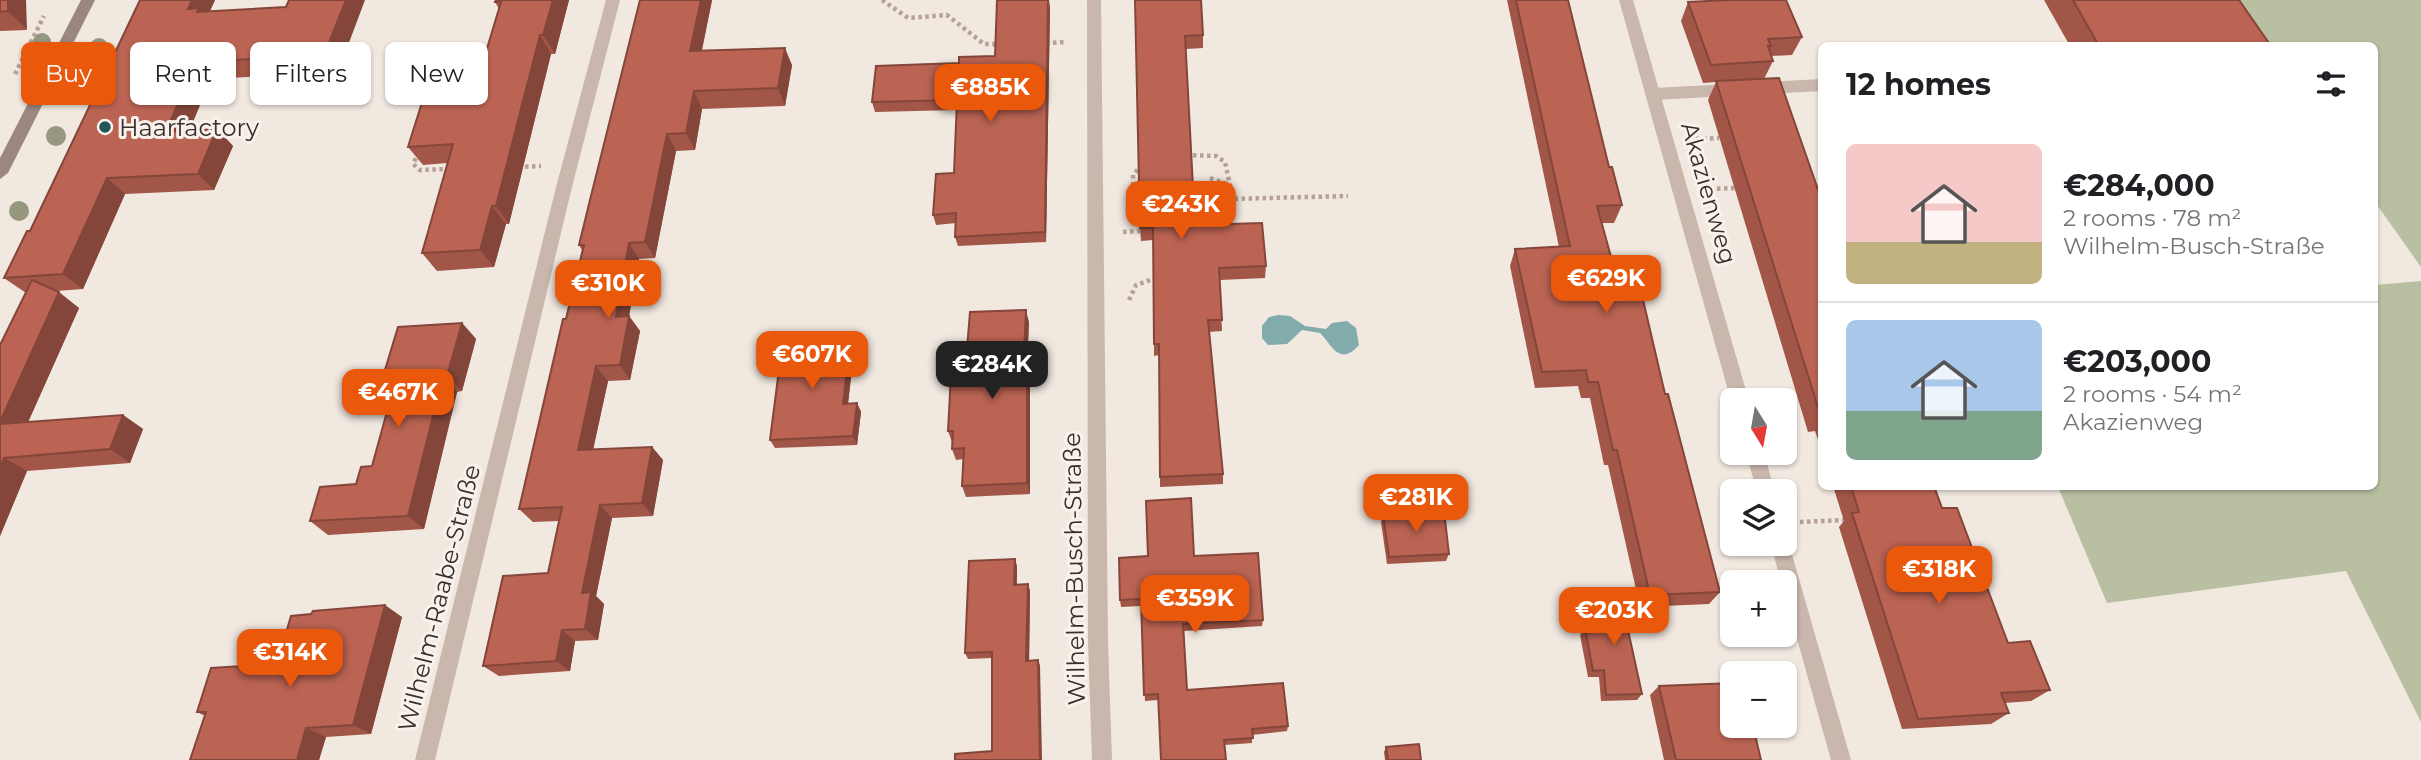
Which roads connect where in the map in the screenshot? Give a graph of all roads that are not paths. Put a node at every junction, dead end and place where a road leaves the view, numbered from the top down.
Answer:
1 (88, 0) edge
2 (613, 0) edge
3 (1094, 0) edge
4 (1626, 0) edge
5 (1818, 85) edge
6 (1654, 94) junction
7 (0, 173) edge
8 (1736, 388) edge
9 (1783, 556) edge
10 (425, 760) edge
11 (1102, 760) edge
12 (1841, 760) edge

1 - 7 main road
2 - 10 street, Wilhelm-Raabe-Straße
3 - 11 street, Wilhelm-Busch-Straße
4 - 6 street, Akazienweg
5 - 6 street
6 - 8 street, Akazienweg
9 - 12 street

